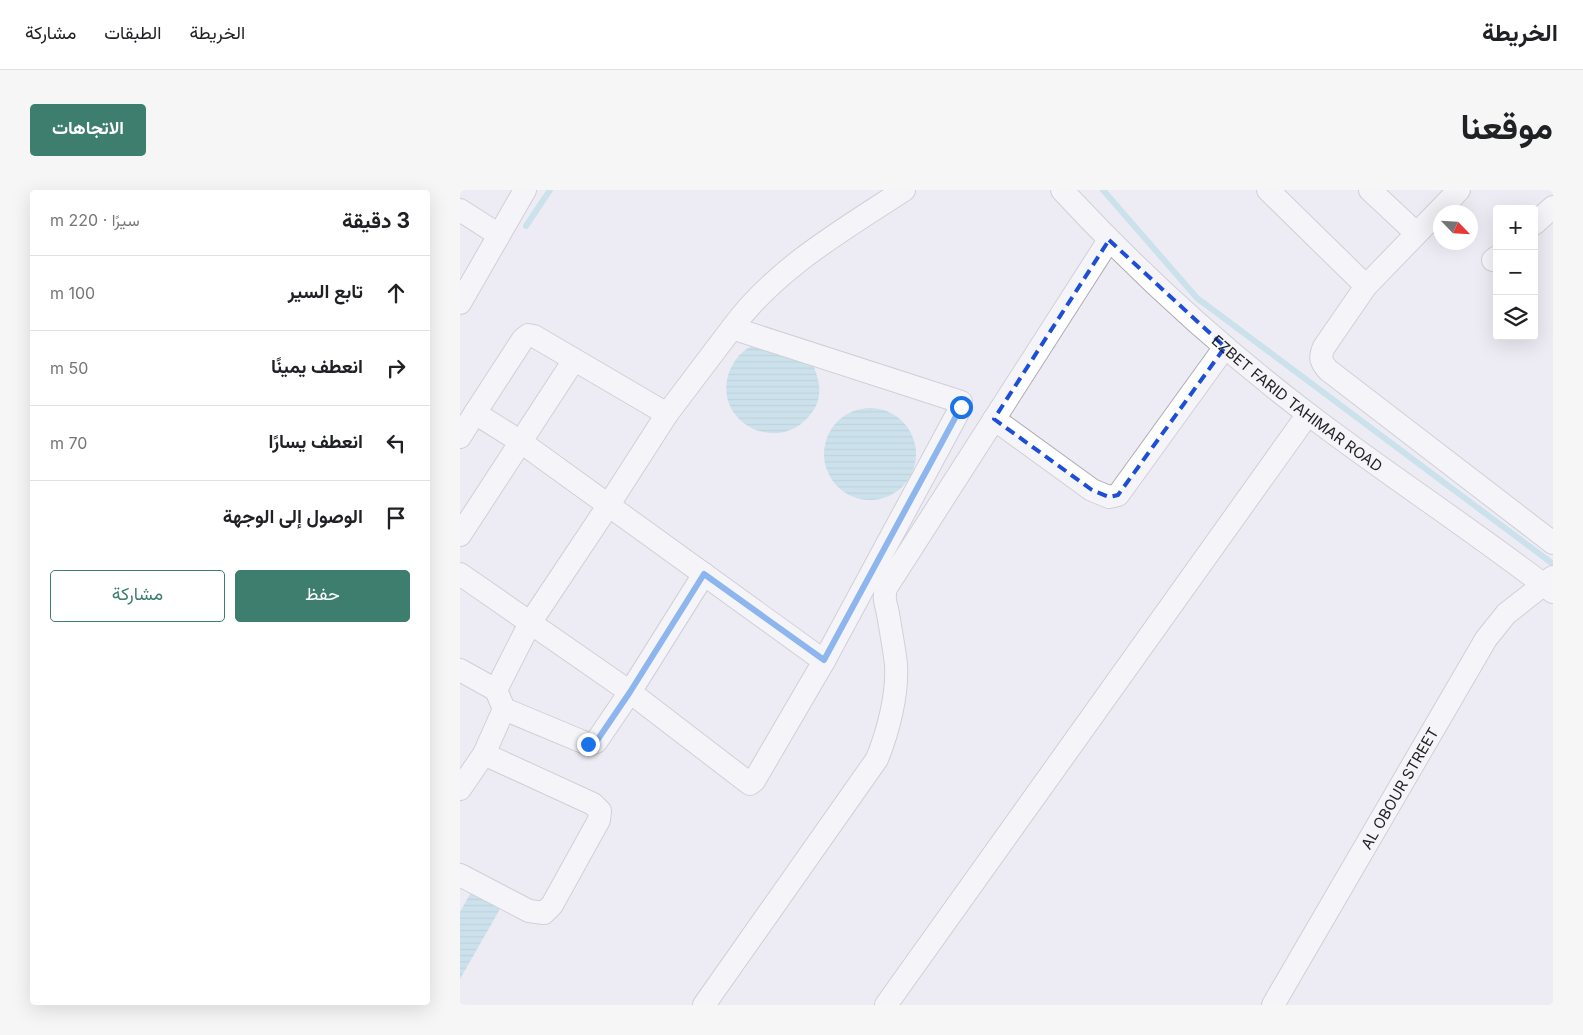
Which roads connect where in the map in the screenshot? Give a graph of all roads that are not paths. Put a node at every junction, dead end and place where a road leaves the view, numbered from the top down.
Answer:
1 (525, 190) edge
2 (904, 190) edge
3 (1062, 190) edge
4 (1268, 190) edge
5 (1370, 190) edge
6 (1459, 190) edge
7 (1553, 207) edge
8 (460, 210) edge
9 (1538, 220) edge
10 (1416, 233) junction
11 (499, 234) junction
12 (1109, 240) junction
13 (1366, 286) junction
14 (460, 302) edge
15 (732, 328) junction
16 (1224, 347) junction
17 (574, 360) junction
18 (475, 413) junction
19 (667, 414) junction
20 (1308, 414) junction
21 (994, 419) junction
22 (460, 437) edge
23 (521, 442) junction
24 (608, 506) junction
25 (460, 535) edge
26 (1553, 543) edge
27 (460, 574) edge
28 (704, 574) junction
29 (1550, 584) edge
30 (530, 622) junction
31 (824, 660) junction
32 (460, 670) edge
33 (630, 692) junction
34 (500, 700) junction
35 (484, 754) junction
36 (460, 789) edge
37 (460, 875) edge
38 (704, 1005) edge
39 (886, 1005) edge
40 (1273, 1005) edge

1 - 11 street
2 - 15 street
3 - 12 street, EZBET FARID TAHIMAR ROAD
4 - 13 street
5 - 10 street
6 - 10 street
7 - 9 street
8 - 11 street
10 - 13 street
11 - 14 street
12 - 16 street, EZBET FARID TAHIMAR ROAD
12 - 21 street
13 - 26 street
15 - 19 street
15 - 31 street
16 - 20 street, EZBET FARID TAHIMAR ROAD
16 - 21 street
17 - 18 street
17 - 19 street
17 - 23 street
18 - 22 street
18 - 23 street
19 - 24 street
20 - 29 street, EZBET FARID TAHIMAR ROAD
20 - 39 street
21 - 38 street
23 - 24 street
23 - 25 street
24 - 28 street
24 - 30 street
27 - 30 street
28 - 31 street
28 - 33 street
29 - 40 street, AL OBOUR STREET
30 - 33 street
30 - 34 street
31 - 33 street
32 - 34 street
33 - 34 street
34 - 35 street
35 - 36 street
35 - 37 street

